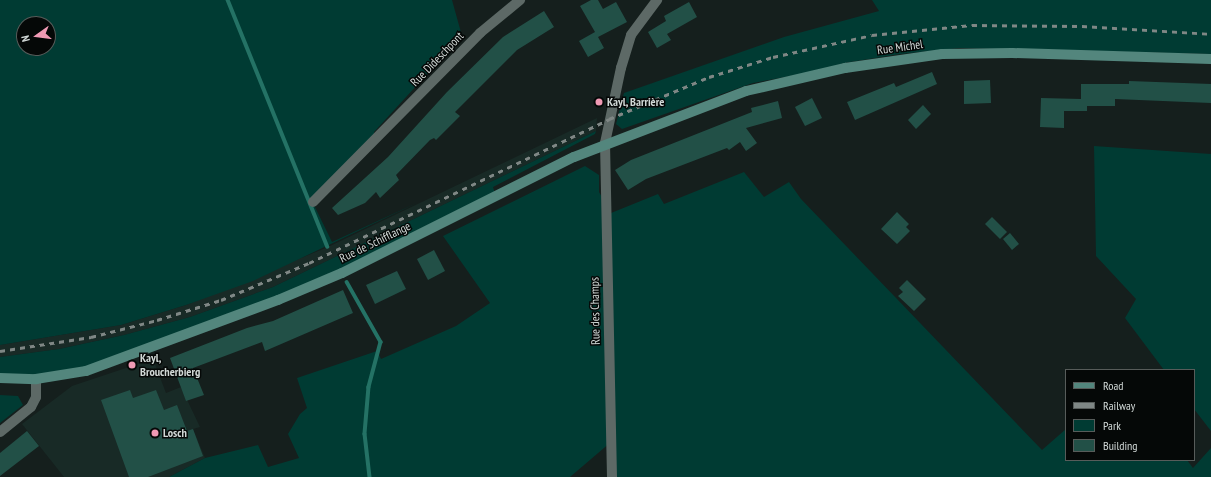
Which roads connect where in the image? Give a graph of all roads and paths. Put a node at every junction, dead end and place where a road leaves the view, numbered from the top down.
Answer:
1 (520, 0) edge
2 (657, 0) edge
3 (1211, 59) edge
4 (605, 144) junction
5 (313, 202) dead end
6 (0, 378) edge
7 (36, 379) junction
8 (0, 432) edge
9 (612, 477) edge

1 - 5 street, Rue Dideschpont
2 - 4 street
3 - 4 main road, Rue Michel
4 - 7 main road, Rue de Schifflange
4 - 9 street, Rue des Champs
6 - 7 main road, Rue de Schifflange
7 - 8 street

